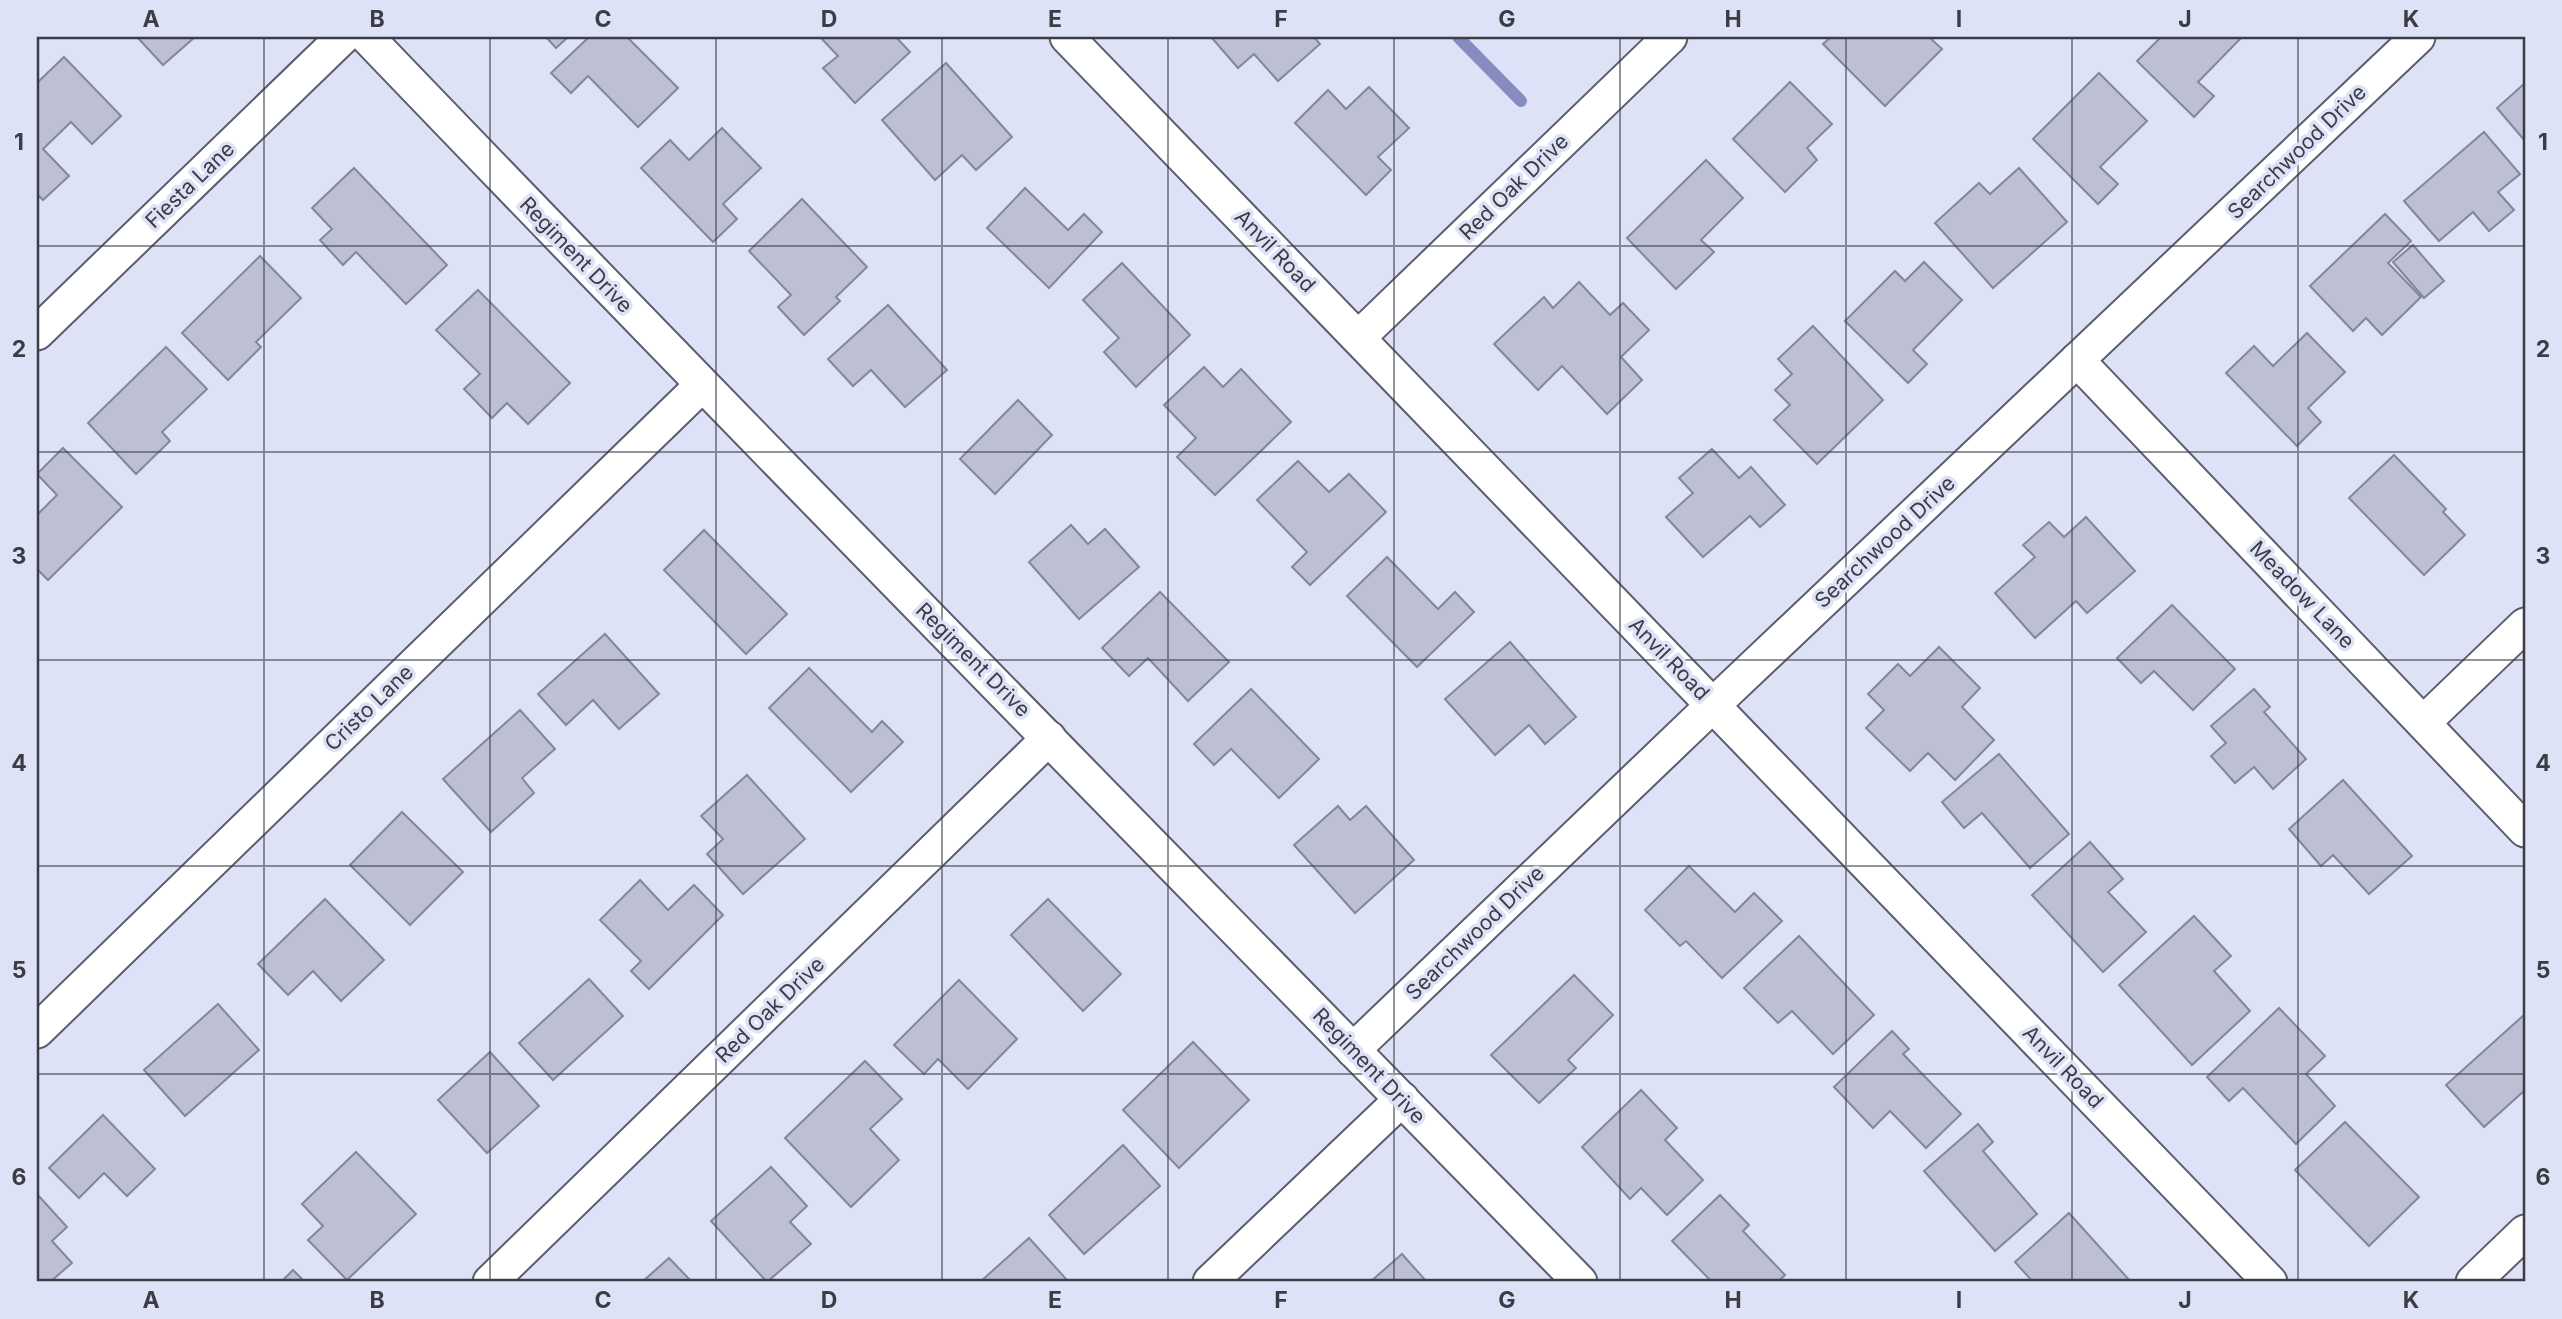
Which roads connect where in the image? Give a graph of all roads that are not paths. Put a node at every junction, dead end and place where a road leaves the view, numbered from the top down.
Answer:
1 (343, 37) edge
2 (367, 37) edge
3 (1067, 37) edge
4 (1670, 37) edge
5 (2418, 37) edge
6 (37, 332) edge
7 (1359, 337) junction
8 (2077, 360) junction
9 (702, 385) junction
10 (2525, 625) edge
11 (1713, 705) junction
12 (2424, 722) junction
13 (1049, 738) junction
14 (2525, 830) edge
15 (37, 1031) edge
16 (1353, 1050) junction
17 (1402, 1099) junction
18 (2525, 1233) edge
19 (490, 1282) edge
20 (1210, 1282) edge
21 (1580, 1282) edge
22 (2270, 1282) edge
23 (2473, 1282) edge

1 - 6 street, Fiesta Lane
2 - 9 street, Regiment Drive
3 - 7 street, Anvil Road
4 - 7 street, Red Oak Drive
5 - 8 street, Searchwood Drive
7 - 11 street, Anvil Road
8 - 11 street, Searchwood Drive
8 - 12 street, Meadow Lane
9 - 13 street, Regiment Drive
9 - 15 street, Cristo Lane
10 - 12 street
11 - 16 street, Searchwood Drive
11 - 22 street, Anvil Road
12 - 14 street, Meadow Lane
13 - 16 street, Regiment Drive
13 - 19 street, Red Oak Drive
16 - 17 street, Regiment Drive
17 - 20 street
17 - 21 street, Regiment Drive
18 - 23 street

